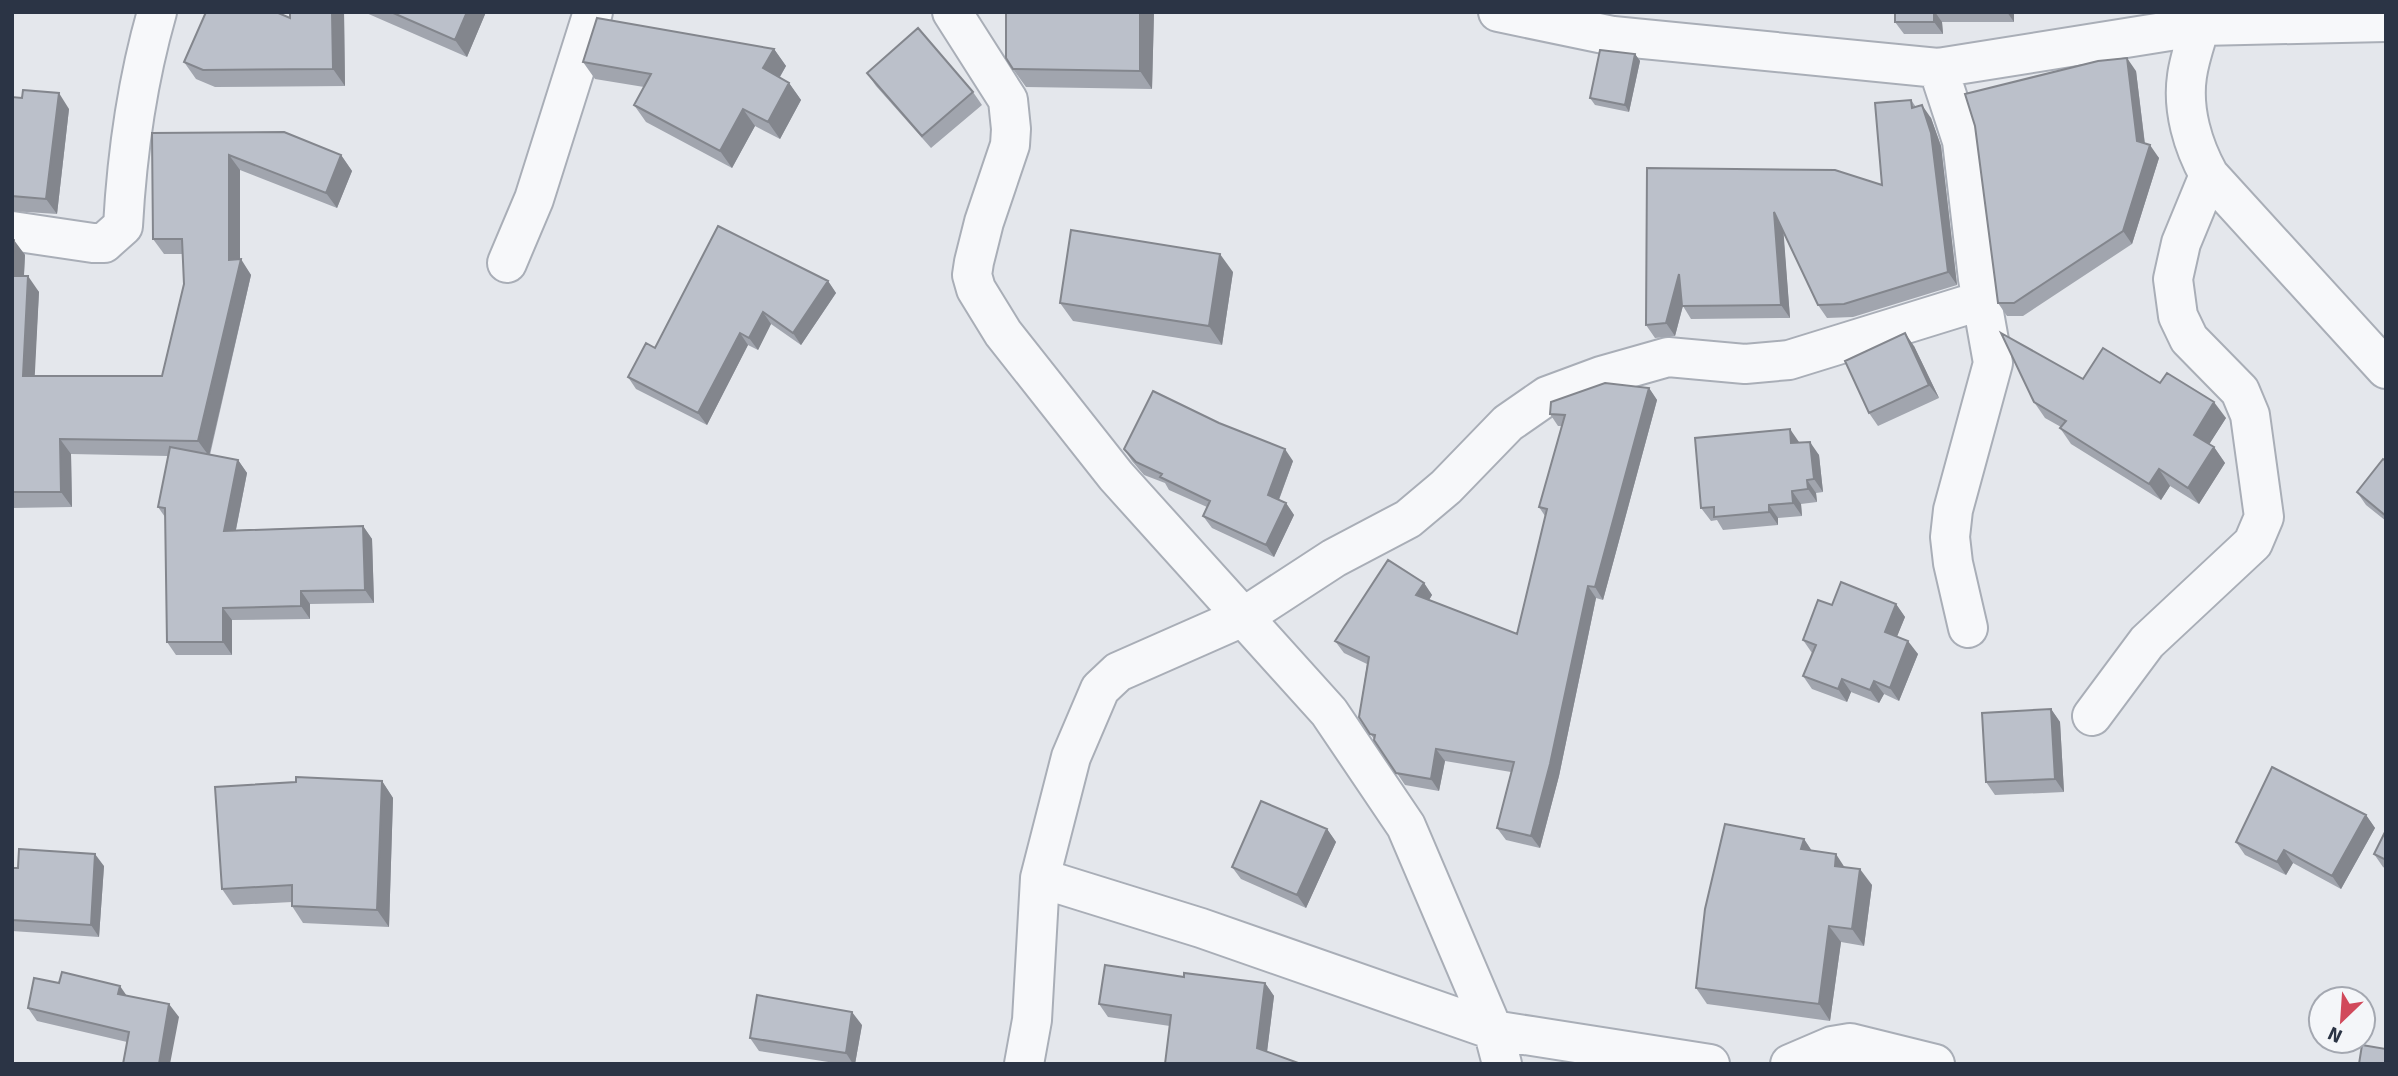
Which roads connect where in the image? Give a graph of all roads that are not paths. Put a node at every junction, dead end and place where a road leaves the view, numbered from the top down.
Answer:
1 (157, 12) edge
2 (593, 12) edge
3 (952, 12) edge
4 (1498, 12) edge
5 (2202, 19) edge
6 (2386, 22) edge
7 (1938, 68) junction
8 (2210, 175) junction
9 (12, 231) edge
10 (507, 263) dead end
11 (1983, 300) junction
12 (2386, 369) edge
13 (1245, 616) junction
14 (1968, 628) dead end
15 (2092, 716) dead end
16 (1040, 878) junction
17 (1497, 1047) edge
18 (1024, 1064) edge
19 (1710, 1064) edge
20 (1790, 1064) edge
21 (1935, 1064) edge

1 - 9 street
2 - 10 street
3 - 13 street
4 - 7 street
5 - 6 street
5 - 7 street
5 - 8 street
7 - 11 street
8 - 12 street
8 - 15 street
11 - 13 street
11 - 14 street
13 - 16 street
13 - 17 street
16 - 17 street
16 - 18 street
17 - 19 street
20 - 21 street

